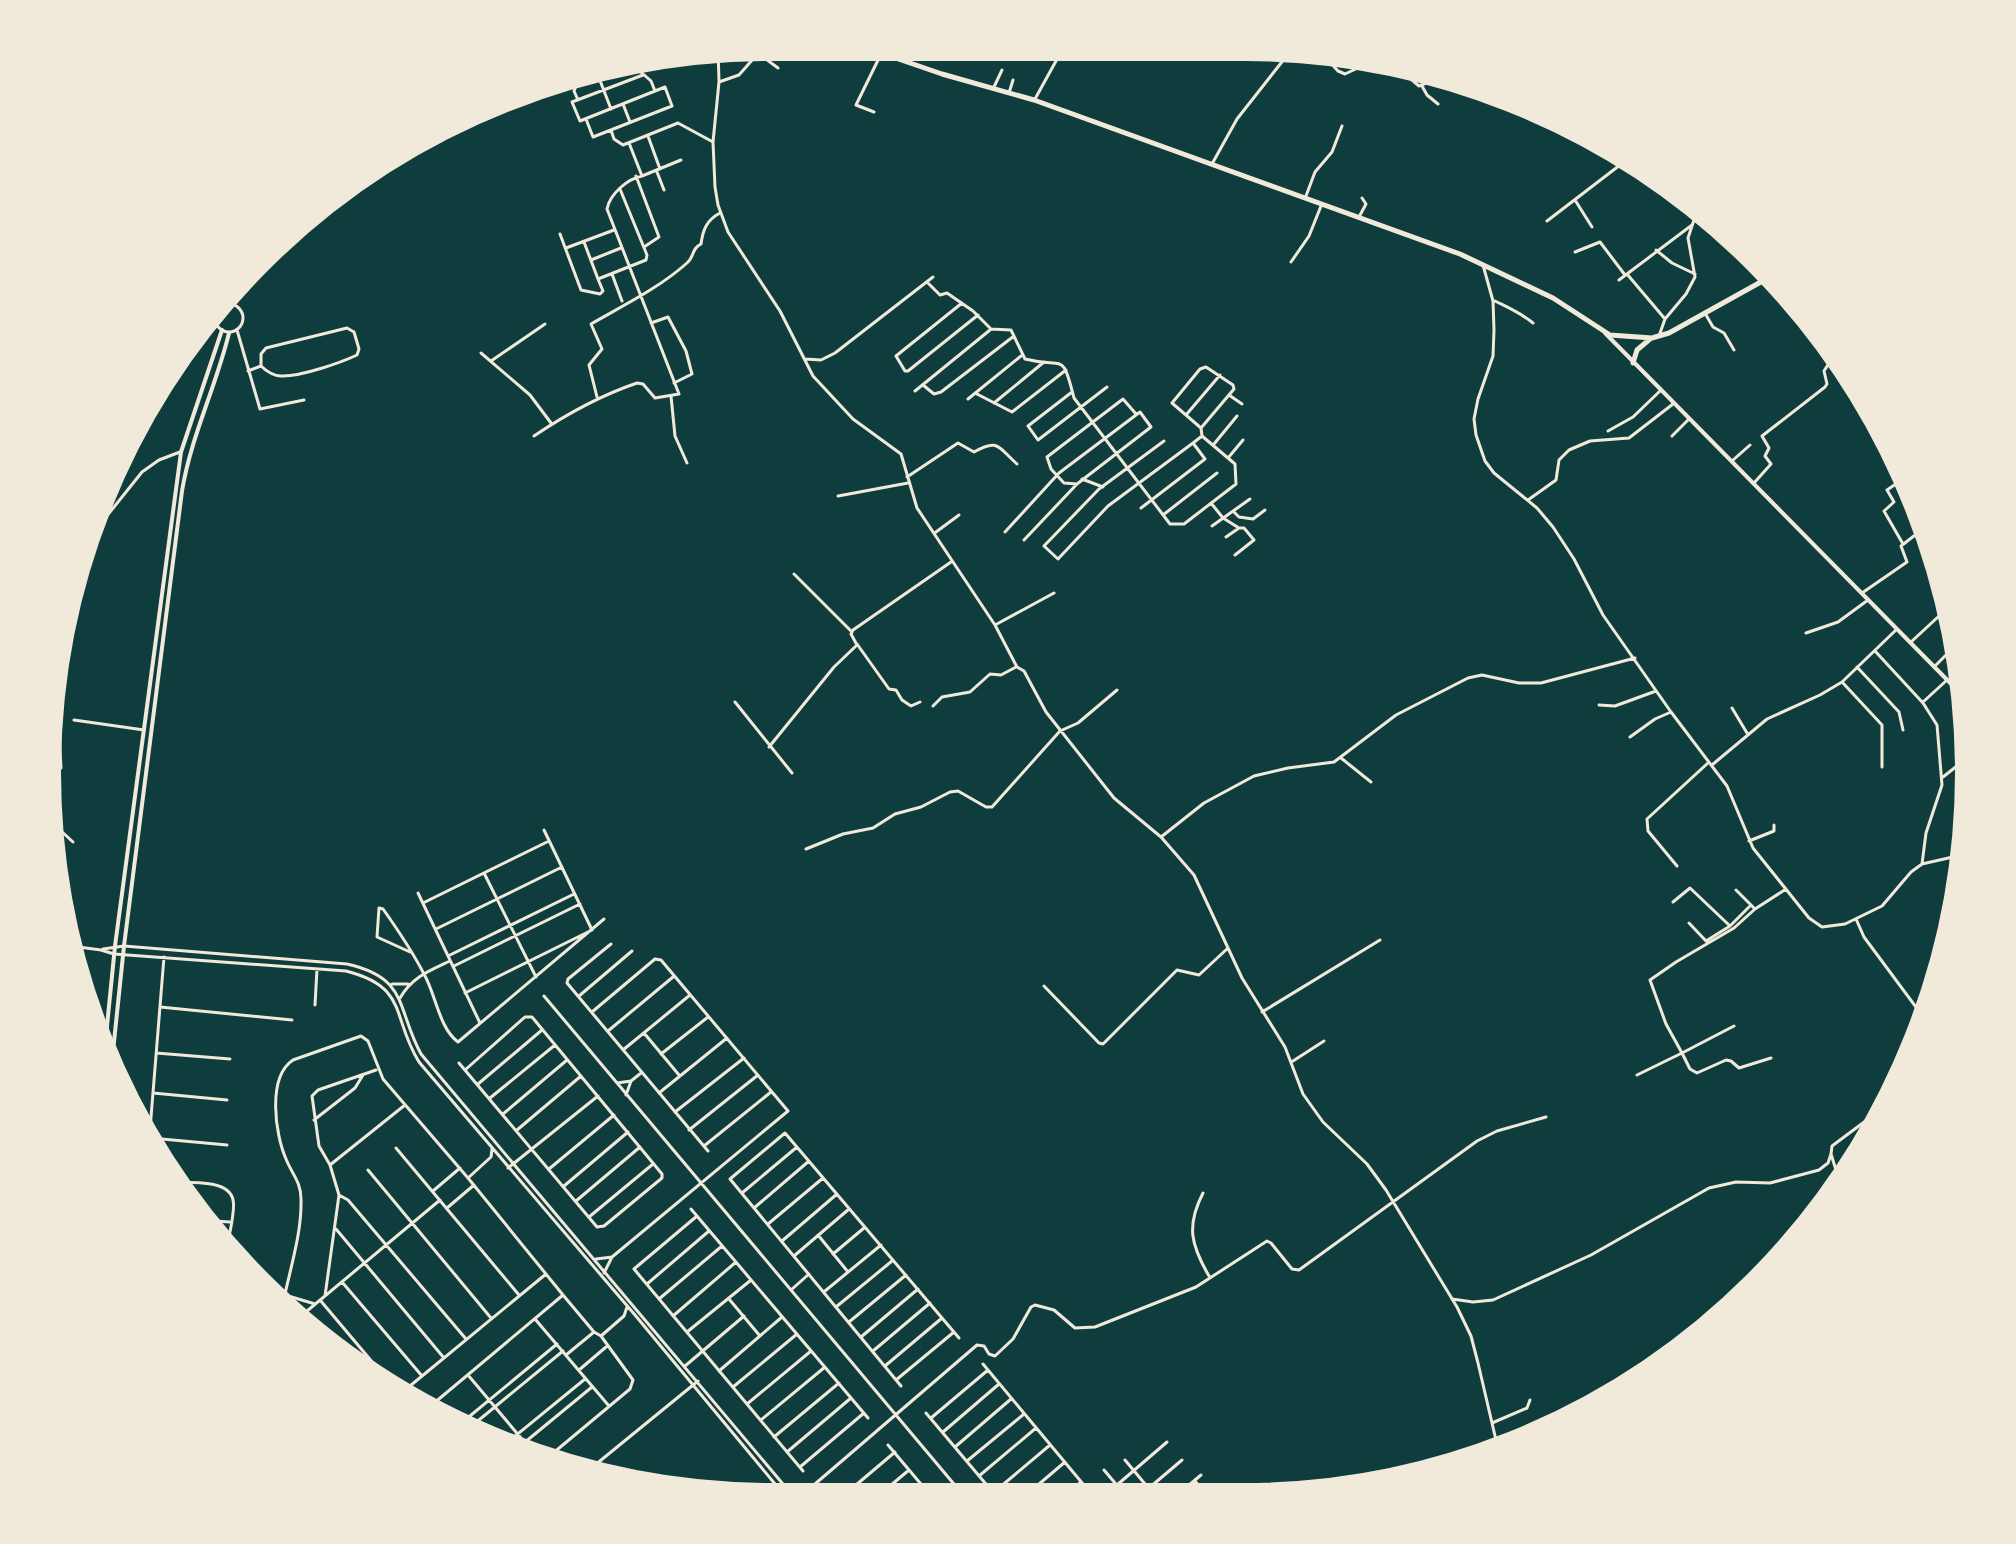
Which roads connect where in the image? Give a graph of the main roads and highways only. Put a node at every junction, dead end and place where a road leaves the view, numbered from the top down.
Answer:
1 (887, 56) edge
2 (1764, 281) edge
3 (1652, 338) junction
4 (1633, 363) road end

1 - 3 main road
2 - 3 main road
3 - 4 main road

